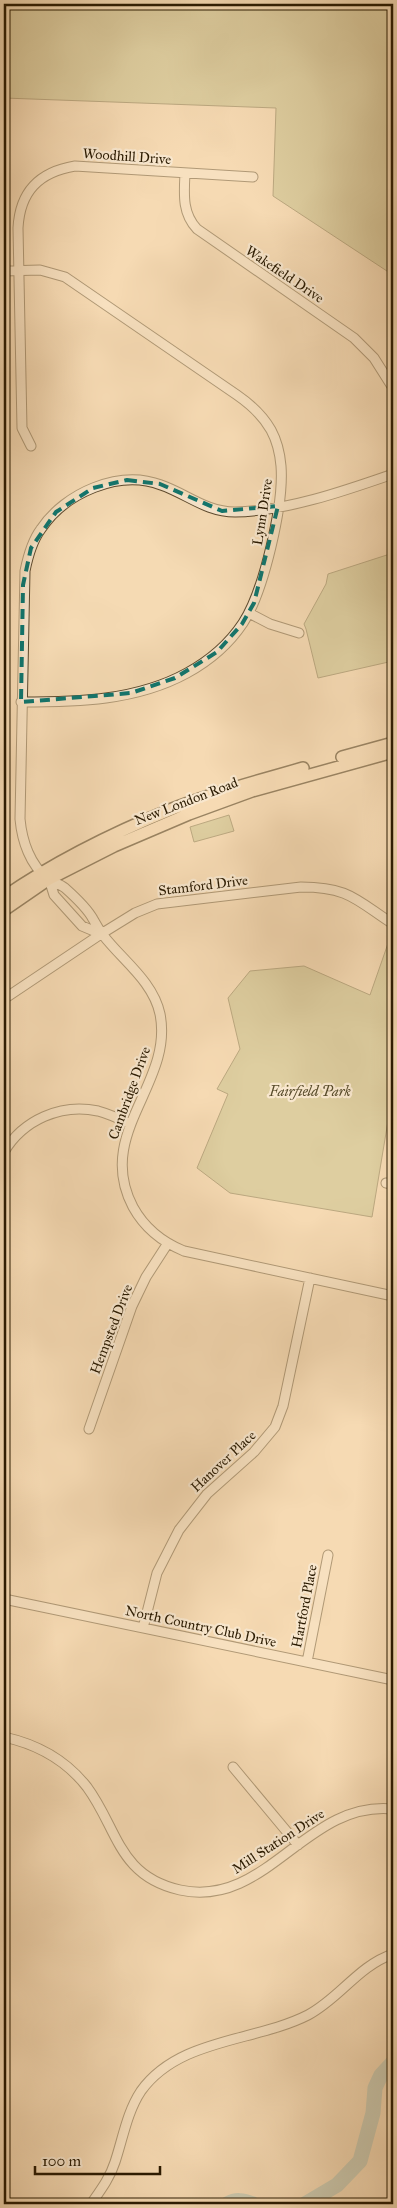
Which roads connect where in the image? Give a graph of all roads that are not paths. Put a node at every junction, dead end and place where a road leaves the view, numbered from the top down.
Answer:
1 (185, 173) junction
2 (254, 178) dead end
3 (4, 270) edge
4 (19, 270) junction
5 (393, 388) edge
6 (31, 446) dead end
7 (393, 474) edge
8 (278, 506) junction
9 (249, 612) junction
10 (299, 633) dead end
11 (21, 702) junction
12 (393, 743) edge
13 (393, 752) edge
14 (45, 876) junction
15 (4, 897) edge
16 (4, 910) edge
17 (393, 924) edge
18 (101, 934) junction
19 (4, 999) edge
20 (130, 1124) junction
21 (4, 1152) edge
22 (168, 1244) junction
23 (310, 1278) junction
24 (393, 1296) edge
25 (89, 1429) dead end
26 (328, 1556) dead end
27 (4, 1599) edge
28 (143, 1628) junction
29 (307, 1662) junction
30 (393, 1680) edge
31 (4, 1737) edge
32 (233, 1768) dead end
33 (393, 1809) edge
34 (298, 1845) junction
35 (393, 1954) edge
36 (91, 2204) edge

1 - 2 street, Woodhill Drive
1 - 4 street, Woodhill Drive
1 - 5 street, Wakefield Drive
3 - 4 street, Lynn Drive
4 - 6 street, Woodhill Drive
4 - 8 street, Lynn Drive
7 - 8 street
8 - 9 street, Lynn Drive
8 - 11 street
9 - 10 street
9 - 11 street, Lynn Drive
11 - 14 street
12 - 14 main road, New London Road
13 - 14 main road, New London Road
14 - 15 main road, New London Road
14 - 16 main road, New London Road
14 - 18 street, Cambridge Drive
14 - 18 street, Cambridge Drive
17 - 18 street, Stamford Drive
18 - 19 street, Stamford Drive
18 - 20 street, Cambridge Drive
20 - 21 street
20 - 22 street, Cambridge Drive
22 - 23 street, Cambridge Drive
22 - 25 street, Hempsted Drive
23 - 24 street, Cambridge Drive
23 - 28 street, Hanover Place
26 - 29 street, Hartford Place
27 - 28 street, North Country Club Drive
28 - 29 street, North Country Club Drive
29 - 30 street, North Country Club Drive
31 - 34 street, Mill Station Drive
32 - 34 street
33 - 34 street, Mill Station Drive
35 - 36 street

